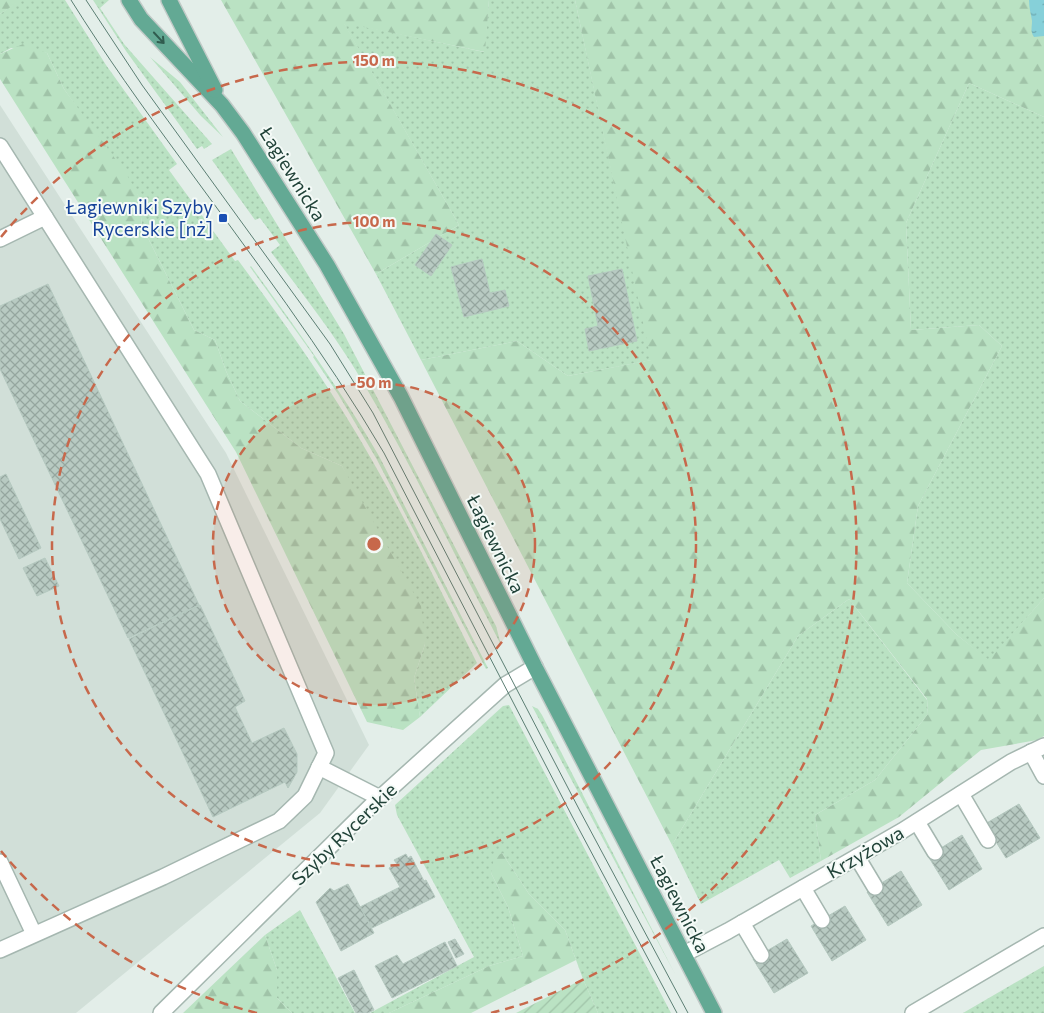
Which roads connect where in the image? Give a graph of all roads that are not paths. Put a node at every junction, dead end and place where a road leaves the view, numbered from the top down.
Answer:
1 (129, 0) edge
2 (169, 0) edge
3 (222, 105) junction
4 (0, 146) edge
5 (45, 217) junction
6 (0, 239) edge
7 (535, 667) junction
8 (1037, 749) edge
9 (319, 767) junction
10 (1044, 776) edge
11 (961, 794) junction
12 (380, 798) junction
13 (917, 822) junction
14 (988, 840) dead end
15 (934, 852) dead end
16 (857, 857) junction
17 (0, 862) edge
18 (875, 887) dead end
19 (803, 888) junction
20 (822, 920) dead end
21 (742, 923) junction
22 (34, 934) junction
23 (1044, 936) edge
24 (0, 950) edge
25 (684, 954) junction
26 (762, 954) dead end
27 (161, 1013) edge
28 (714, 1013) edge
29 (913, 1013) edge

1 -> 3 main road, Łagiewnicka
2 - 3 main road, Łagiewnicka
3 - 7 main road, Łagiewnicka
4 - 5 street
5 - 6 street
5 - 9 street
7 - 12 street, Szyby Rycerskie
7 - 25 main road, Łagiewnicka
8 - 10 street
8 - 11 street, Krzyżowa
9 - 12 street
9 - 22 street
11 - 13 street, Krzyżowa
11 - 14 street
12 - 27 street, Szyby Rycerskie
13 - 15 street
13 - 16 street, Krzyżowa
16 - 18 street
16 - 19 street, Krzyżowa
17 - 22 street
19 - 20 street
19 - 21 street, Krzyżowa
21 - 25 street, Krzyżowa
21 - 26 street
22 - 24 street
23 - 29 street
25 - 28 main road, Łagiewnicka

